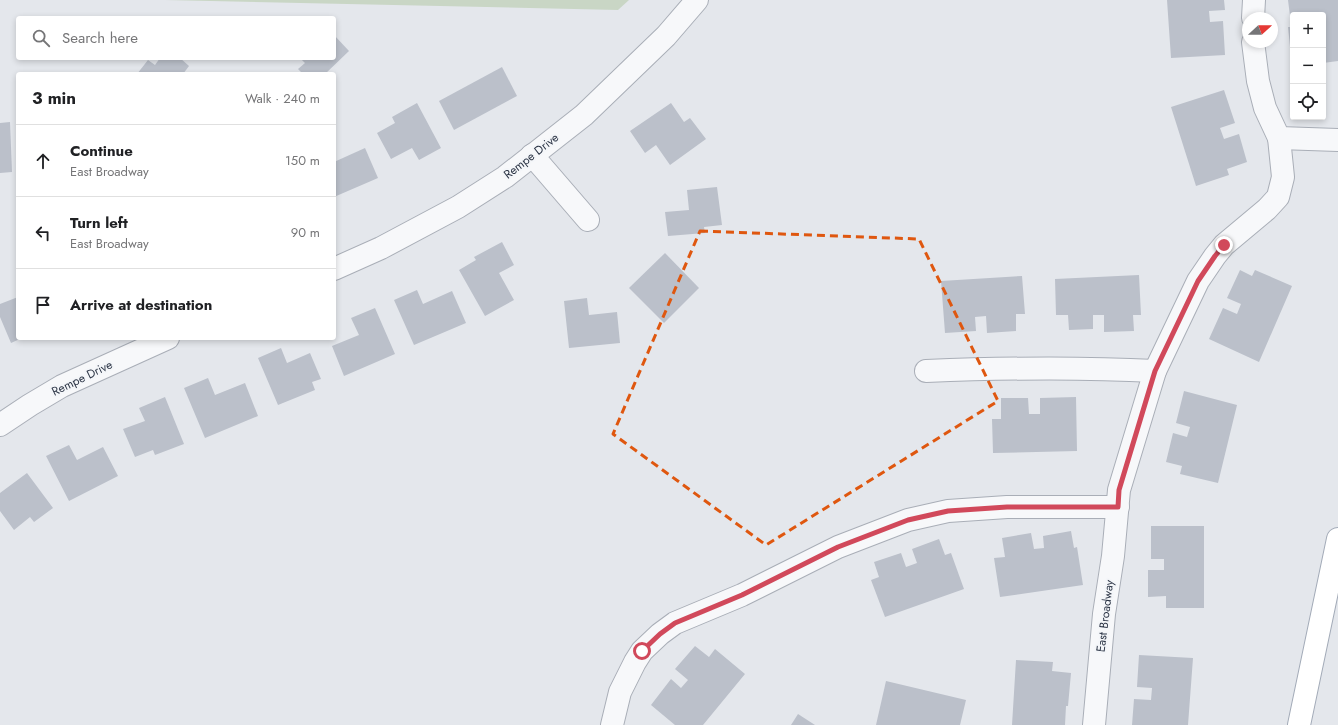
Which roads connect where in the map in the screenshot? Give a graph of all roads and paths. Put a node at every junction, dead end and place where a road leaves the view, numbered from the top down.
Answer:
1 (697, 0) edge
2 (1254, 0) edge
3 (1253, 12) edge
4 (1254, 48) edge
5 (1279, 138) junction
6 (1338, 140) edge
7 (532, 155) junction
8 (588, 220) dead end
9 (336, 268) edge
10 (164, 340) edge
11 (926, 371) dead end
12 (1155, 371) junction
13 (0, 425) edge
14 (1118, 507) junction
15 (1338, 540) edge
16 (612, 725) edge
17 (1094, 725) edge
18 (1299, 725) edge

1 - 7 street, Rempe Drive
2 - 3 street
4 - 5 street, East Broadway
5 - 6 street
5 - 12 street, East Broadway
7 - 8 street
7 - 9 street, Rempe Drive
10 - 13 street, Rempe Drive
11 - 12 street
12 - 14 street, East Broadway
14 - 16 street
14 - 17 street, East Broadway
15 - 18 main road

